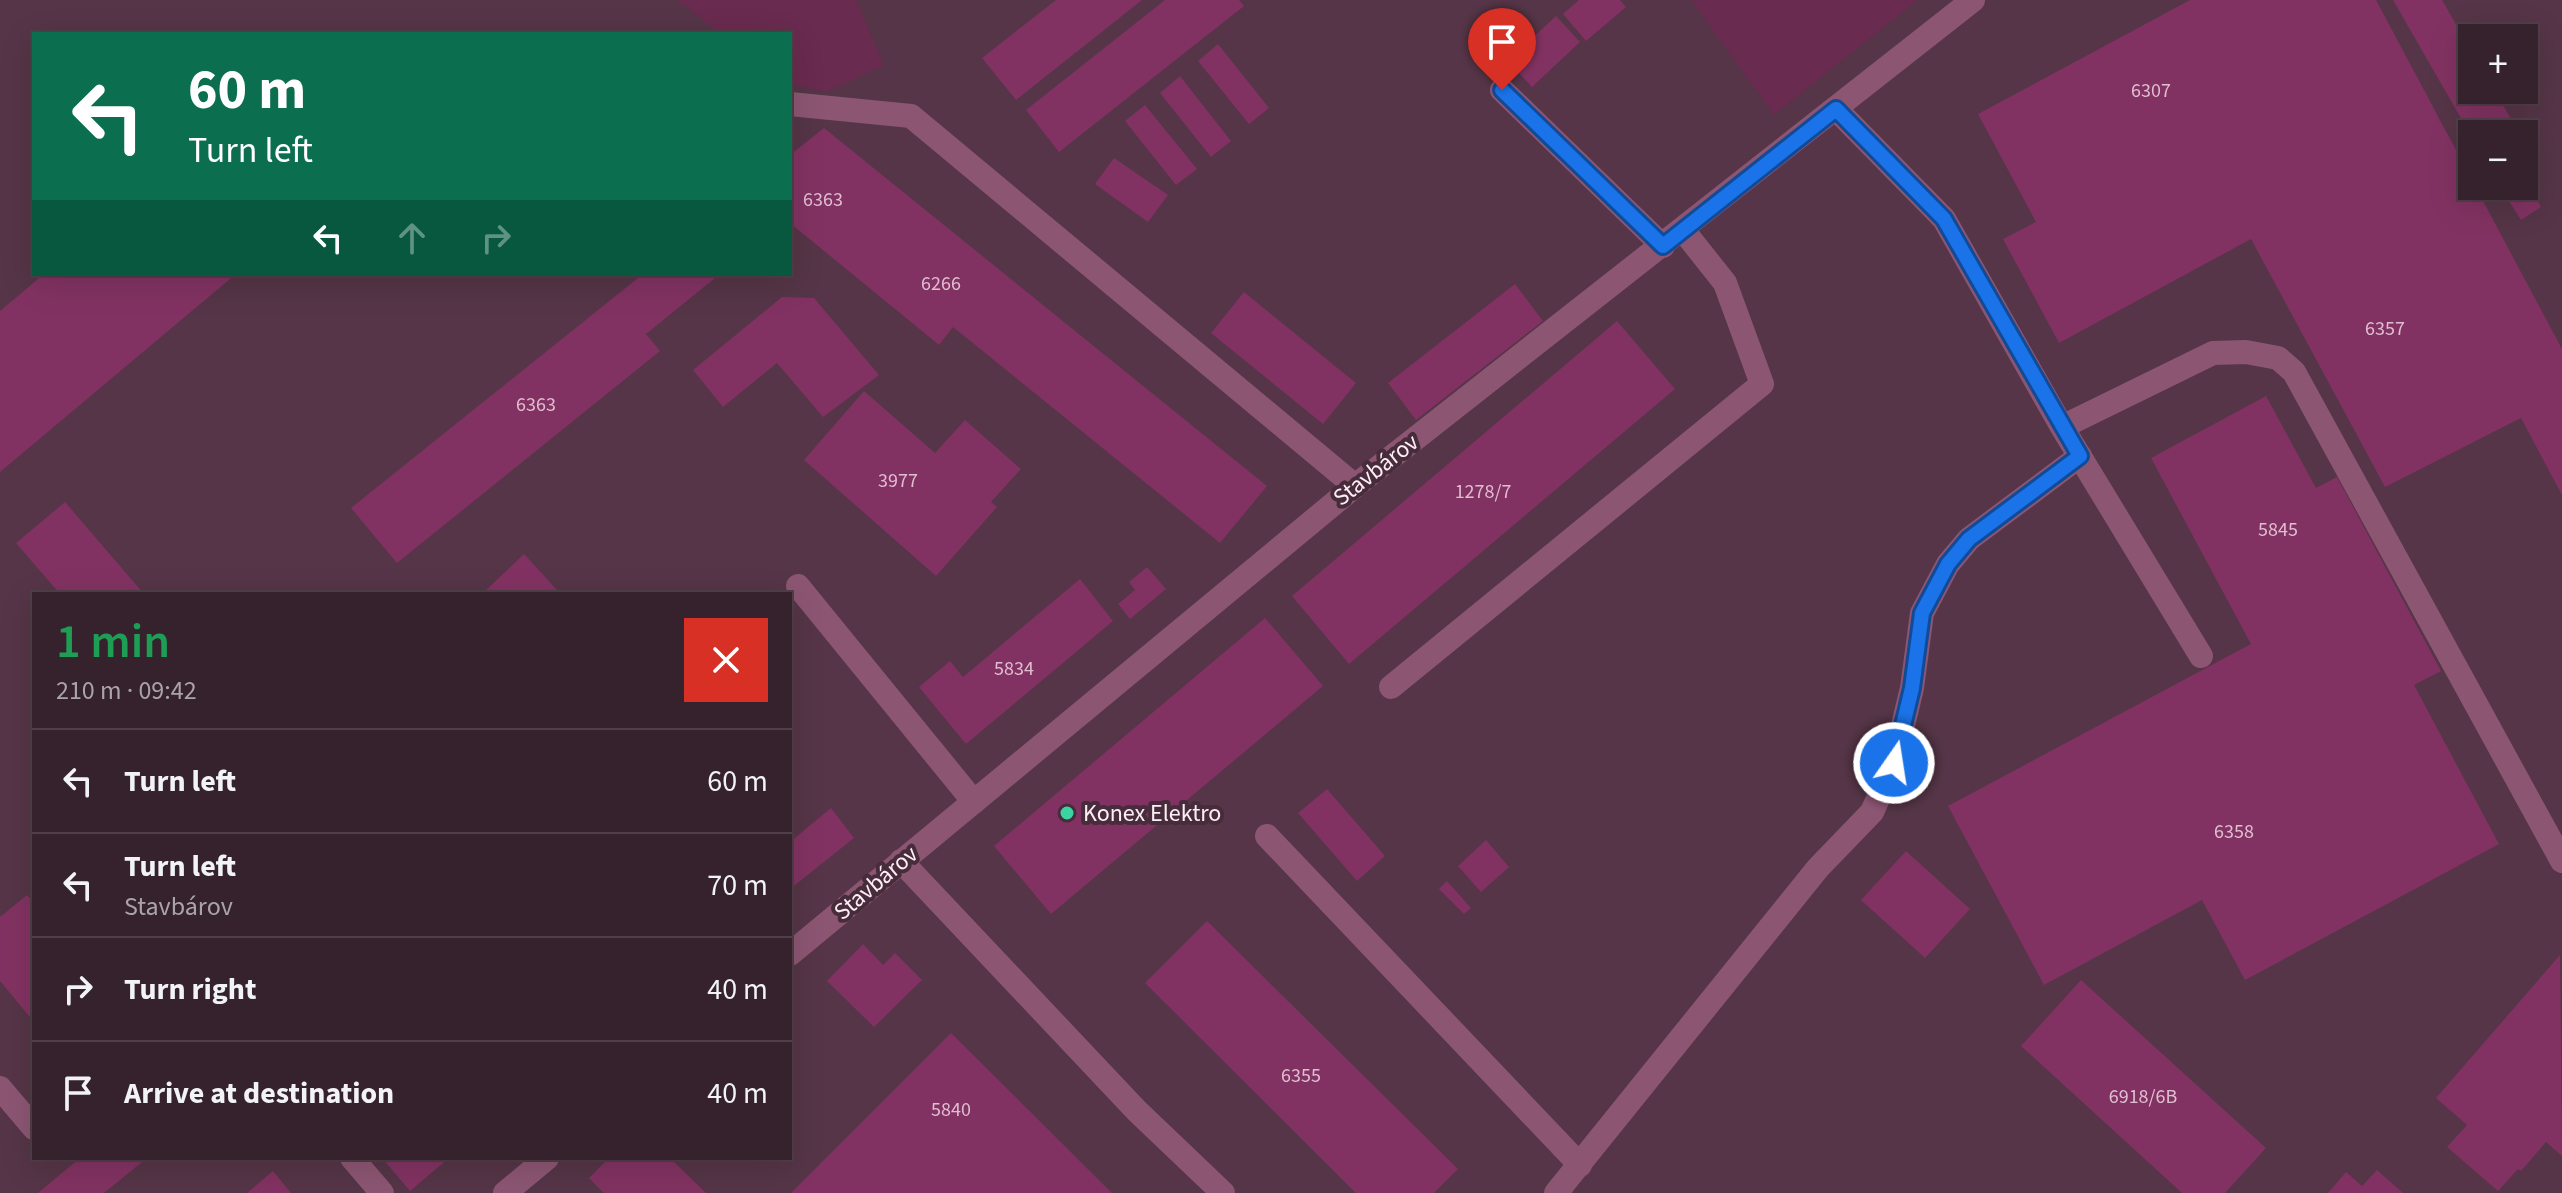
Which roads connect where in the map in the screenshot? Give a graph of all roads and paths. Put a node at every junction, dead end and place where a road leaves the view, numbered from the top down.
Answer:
1 (1973, 0) edge
2 (1502, 90) dead end
3 (792, 104) edge
4 (1836, 109) junction
5 (1683, 230) junction
6 (1663, 246) junction
7 (2062, 427) junction
8 (2080, 456) junction
9 (1355, 486) junction
10 (798, 586) dead end
11 (2201, 656) dead end
12 (1391, 687) dead end
13 (974, 802) junction
14 (1267, 836) dead end
15 (901, 861) junction
16 (2562, 861) edge
17 (792, 952) edge
18 (0, 1088) edge
19 (32, 1126) edge
20 (354, 1160) edge
21 (545, 1160) edge
22 (1580, 1165) junction
23 (382, 1193) edge
24 (505, 1193) edge
25 (1223, 1193) edge
26 (1556, 1193) edge

1 - 4 lane, Stavbárov
2 - 6 lane
3 - 9 lane
4 - 5 lane, Stavbárov
4 - 7 lane
5 - 6 lane, Stavbárov
5 - 12 lane
6 - 9 lane, Stavbárov
7 - 8 lane
7 - 16 lane
8 - 11 lane
8 - 22 lane
9 - 13 lane, Stavbárov
10 - 13 lane
13 - 15 lane, Stavbárov
14 - 22 lane
15 - 17 lane, Stavbárov
15 - 25 lane
18 - 19 lane
20 - 23 lane
21 - 24 lane
22 - 26 lane

